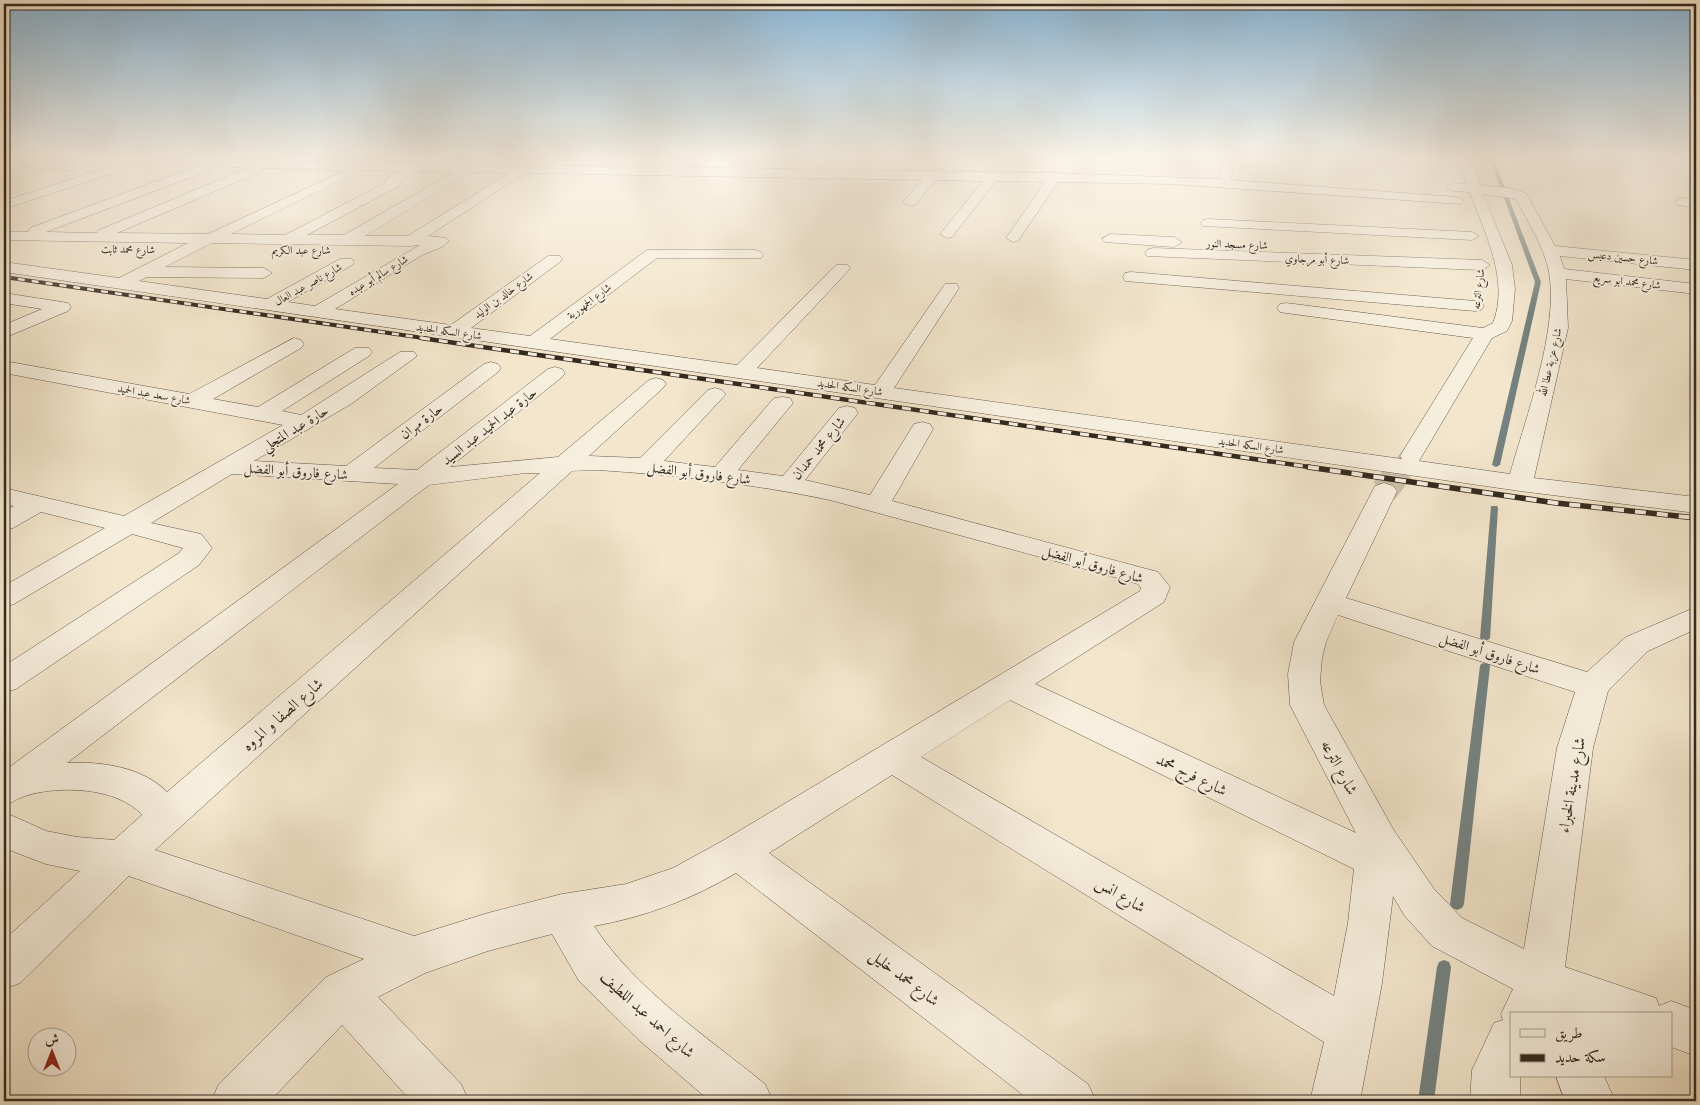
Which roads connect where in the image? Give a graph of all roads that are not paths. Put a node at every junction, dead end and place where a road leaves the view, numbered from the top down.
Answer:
1 (95, 209) edge
2 (162, 209) edge
3 (272, 209) edge
4 (346, 209) edge
5 (398, 209) edge
6 (464, 209) edge
7 (967, 209) edge
8 (1033, 209) edge
9 (1271, 209) edge
10 (1461, 209) edge
11 (1485, 209) edge
12 (1528, 209) edge
13 (1344, 217) dead end
14 (1208, 223) dead end
15 (1282, 227) junction
16 (1355, 230) junction
17 (947, 234) dead end
18 (4, 236) edge
19 (22, 236) junction
20 (1472, 236) junction
21 (96, 237) junction
22 (210, 238) junction
23 (1013, 238) dead end
24 (288, 239) junction
25 (1110, 239) dead end
26 (347, 240) junction
27 (441, 241) dead end
28 (414, 246) junction
29 (185, 250) junction
30 (1550, 250) junction
31 (1153, 253) dead end
32 (755, 255) dead end
33 (45, 258) dead end
34 (554, 259) dead end
35 (346, 262) dead end
36 (1422, 263) junction
37 (280, 264) dead end
38 (1482, 265) junction
39 (1696, 265) edge
40 (11, 268) edge
41 (842, 268) dead end
42 (143, 272) junction
43 (264, 273) junction
44 (1557, 273) junction
45 (1131, 277) dead end
46 (121, 284) junction
47 (1220, 284) junction
48 (951, 288) dead end
49 (1696, 290) edge
50 (1477, 292) junction
51 (219, 298) junction
52 (8, 301) edge
53 (270, 305) junction
54 (317, 312) junction
55 (4, 332) edge
56 (453, 332) junction
57 (1485, 334) junction
58 (294, 344) dead end
59 (533, 344) junction
60 (362, 352) dead end
61 (407, 356) dead end
62 (4, 367) edge
63 (491, 368) dead end
64 (742, 372) junction
65 (555, 373) dead end
66 (656, 384) dead end
67 (881, 392) junction
68 (715, 394) dead end
69 (193, 402) junction
70 (782, 403) dead end
71 (847, 413) dead end
72 (262, 414) junction
73 (305, 422) junction
74 (922, 429) dead end
75 (1412, 456) tunnel mouth
76 (565, 464) junction
77 (646, 466) junction
78 (228, 467) junction
79 (350, 475) junction
80 (721, 475) junction
81 (422, 478) junction
82 (789, 484) junction
83 (1520, 484) junction
84 (1384, 491) tunnel mouth
85 (4, 496) edge
86 (878, 503) junction
87 (37, 504) junction
88 (1696, 505) edge
89 (4, 522) edge
90 (128, 525) junction
91 (4, 598) edge
92 (1329, 602) junction
93 (1696, 617) edge
94 (4, 681) edge
95 (1009, 686) junction
96 (1594, 686) junction
97 (892, 757) junction
98 (7, 785) edge
99 (166, 816) junction
100 (4, 828) edge
101 (738, 852) junction
102 (124, 857) junction
103 (1387, 867) junction
104 (562, 913) junction
105 (414, 956) junction
106 (4, 968) edge
107 (342, 992) junction
108 (1540, 1003) edge
109 (1622, 1012) edge
110 (1672, 1024) edge
111 (1350, 1032) junction
112 (1696, 1033) edge
113 (1510, 1042) edge
114 (1581, 1078) edge
115 (236, 1101) edge
116 (444, 1101) edge
117 (748, 1101) edge
118 (1071, 1101) edge
119 (1335, 1101) edge
120 (1494, 1101) edge
121 (1590, 1101) edge

1 - 19 street
2 - 21 street
3 - 22 street
4 - 24 street
5 - 26 street
6 - 28 street
7 - 17 street
8 - 23 street
9 - 15 street
10 - 20 street, شارع الترعه
11 - 57 street, شارع الترعه
12 - 30 street, شارع عزبة عطا الله
13 - 16 street
14 - 15 street
15 - 16 street
16 - 20 street
18 - 19 street
19 - 21 street
20 - 38 street, شارع الترعه
21 - 22 street
21 - 29 street, شارع محمد ثابت
22 - 24 street
22 - 29 street
24 - 26 street
25 - 36 street, شارع مسجد النور
26 - 28 street
27 - 28 street, شارع سالم أبو عبده
28 - 29 street, شارع عبد الكريم
28 - 54 street, شارع سالم أبو عبده
29 - 42 street
30 - 39 street, شارع حسين دعبس
30 - 44 street, شارع عزبة عطا الله
31 - 36 street, شارع أبو مرجاوي
32 - 59 street, شارع الجمهورية
33 - 40 street
34 - 56 street, شارع خالد بن الوليد
35 - 53 street, شارع ناصر عبد العال
36 - 38 street, شارع أبو مرجاوي
37 - 43 street
38 - 50 street, شارع الترعه
40 - 46 street, شارع السكه الحديد
41 - 64 street
42 - 43 street
42 - 46 street
43 - 51 street
44 - 49 street, شارع محمد ابو سريع
44 - 83 street, شارع عزبة عطا الله
45 - 47 street
46 - 51 street, شارع السكه الحديد
47 - 50 street
47 - 57 street
48 - 67 street
50 - 57 street, شارع الترعه
51 - 53 street, شارع السكه الحديد
52 - 55 street
53 - 54 street, شارع السكه الحديد
54 - 56 street, شارع السكه الحديد
56 - 59 street, شارع السكه الحديد
57 - 75 street, شارع الترعه
58 - 69 street
59 - 64 street, شارع السكه الحديد
60 - 72 street
61 - 73 street, حارة عبد المتجلي
62 - 69 street, شارع سعد عبد الحميد
63 - 79 street, حارة مهران
64 - 67 street, شارع السكه الحديد
65 - 81 street, حارة عبد الحميد عبد السيد
66 - 76 street, شارع الصفا و المروه
67 - 83 street, شارع السكه الحديد
68 - 77 street
69 - 72 street, شارع سعد عبد الحميد
70 - 80 street
71 - 82 street, شارع محمد حمدان
72 - 73 street, شارع سعد عبد الحميد
73 - 78 street, حارة عبد المتجلي
74 - 86 street
76 - 77 street, شارع فاروق أبو الفضل
76 - 81 street, شارع فاروق أبو الفضل
76 - 99 street, شارع الصفا و المروه
77 - 80 street, شارع فاروق أبو الفضل
78 - 79 street, شارع فاروق أبو الفضل
78 - 90 street, حارة عبد المتجلي
79 - 81 street, شارع فاروق أبو الفضل
80 - 82 street, شارع فاروق أبو الفضل
81 - 98 street
82 - 86 street, شارع فاروق أبو الفضل
83 - 88 street, شارع السكه الحديد
84 - 92 street, شارع الترعه
85 - 87 street
86 - 95 street, شارع فاروق أبو الفضل
87 - 89 street
87 - 90 street
90 - 91 street, حارة عبد المتجلي
90 - 94 street
92 - 96 street, شارع فاروق أبو الفضل
92 - 103 street, شارع الترعه
93 - 96 street, شارع مدينة الخبراء
95 - 97 street
95 - 103 street, شارع فرج محمد
96 - 108 street, شارع مدينة الخبراء
97 - 101 street
97 - 111 street, شارع انس
98 - 99 street
99 - 102 street, شارع الصفا و المروه
100 - 102 street
101 - 104 street
101 - 118 street, شارع محمد خليل
102 - 105 street
102 - 106 street, شارع الصفا و المروه
103 - 108 street, شارع الترعه
103 - 111 street
104 - 105 street
104 - 117 street, شارع احمد عبد اللطيف
105 - 107 street
107 - 115 street
107 - 116 street
108 - 109 street, شارع الترعه
110 - 112 street
111 - 119 street
113 - 120 street
114 - 121 street

